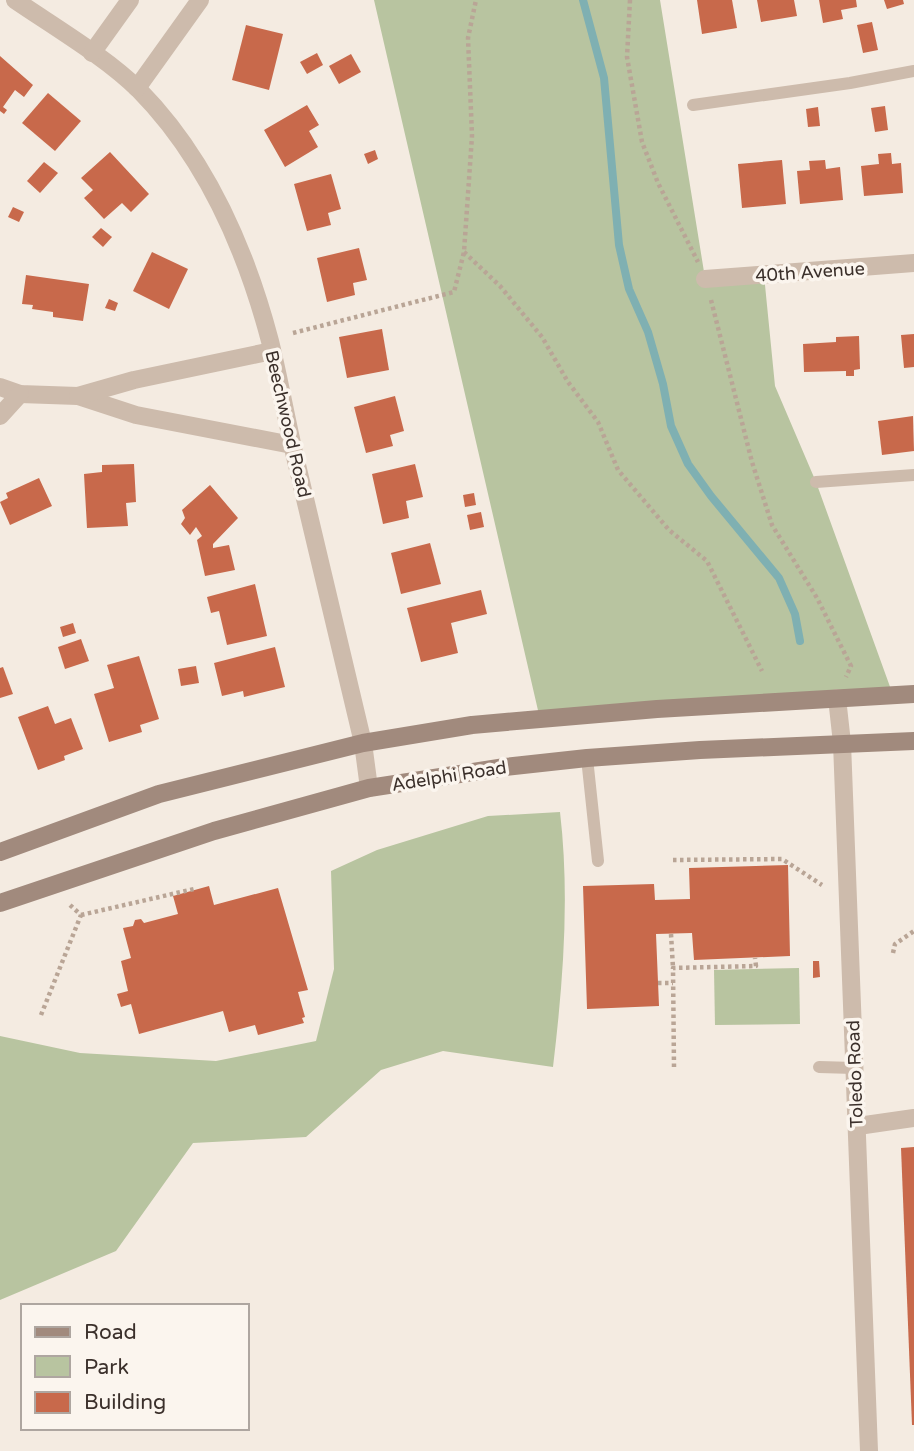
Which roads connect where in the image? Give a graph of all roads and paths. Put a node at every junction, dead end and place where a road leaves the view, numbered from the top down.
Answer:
1 (15, 0) edge
2 (130, 0) edge
3 (200, 0) edge
4 (476, 0) edge
5 (630, 0) edge
6 (92, 53) junction
7 (914, 71) edge
8 (137, 88) junction
9 (693, 105) dead end
10 (464, 252) junction
11 (914, 263) edge
12 (705, 279) junction
13 (293, 333) dead end
14 (272, 351) junction
15 (0, 387) edge
16 (20, 394) junction
17 (78, 396) junction
18 (0, 416) edge
19 (292, 445) junction
20 (914, 475) edge
21 (816, 482) dead end
22 (762, 671) dead end
23 (914, 694) edge
24 (837, 698) junction
25 (914, 741) edge
26 (363, 743) junction
27 (842, 743) junction
28 (587, 758) junction
29 (369, 788) junction
30 (0, 852) edge
31 (673, 860) dead end
32 (598, 861) dead end
33 (822, 885) dead end
34 (194, 891) dead end
35 (0, 903) edge
36 (70, 905) dead end
37 (81, 915) junction
38 (914, 931) edge
39 (671, 934) dead end
40 (893, 953) dead end
41 (755, 958) dead end
42 (673, 968) junction
43 (673, 983) junction
44 (658, 984) dead end
45 (41, 1014) dead end
46 (674, 1067) dead end
47 (819, 1067) dead end
48 (854, 1068) junction
49 (914, 1118) edge
50 (858, 1126) junction
51 (869, 1451) edge

1 - 6 street, Beechwood Road
2 - 6 street
3 - 8 street
4 - 10 path
5 - 12 path
6 - 8 street, Beechwood Road
7 - 9 lane
8 - 14 street, Beechwood Road
10 - 13 path
10 - 22 path
11 - 12 street, 40th Avenue
12 - 24 path
14 - 17 street
14 - 19 street, Beechwood Road
15 - 16 street
16 - 17 street
16 - 18 street
17 - 19 street
19 - 26 street, Beechwood Road
20 - 21 lane
23 - 24 main road
24 - 26 main road
24 - 27 street, Toledo Road
25 - 27 main road, Adelphi Road
26 - 29 street, Beechwood Road
26 - 30 main road
27 - 28 main road, Adelphi Road
27 - 48 street, Toledo Road
28 - 29 main road, Adelphi Road
28 - 32 lane
29 - 35 main road, Adelphi Road
31 - 33 path
34 - 37 path
36 - 37 path
37 - 45 path
38 - 40 path
39 - 42 path
41 - 42 path
42 - 43 path
43 - 44 path
43 - 46 path
47 - 48 lane
48 - 50 street, Toledo Road
49 - 50 street
50 - 51 street, Toledo Road

